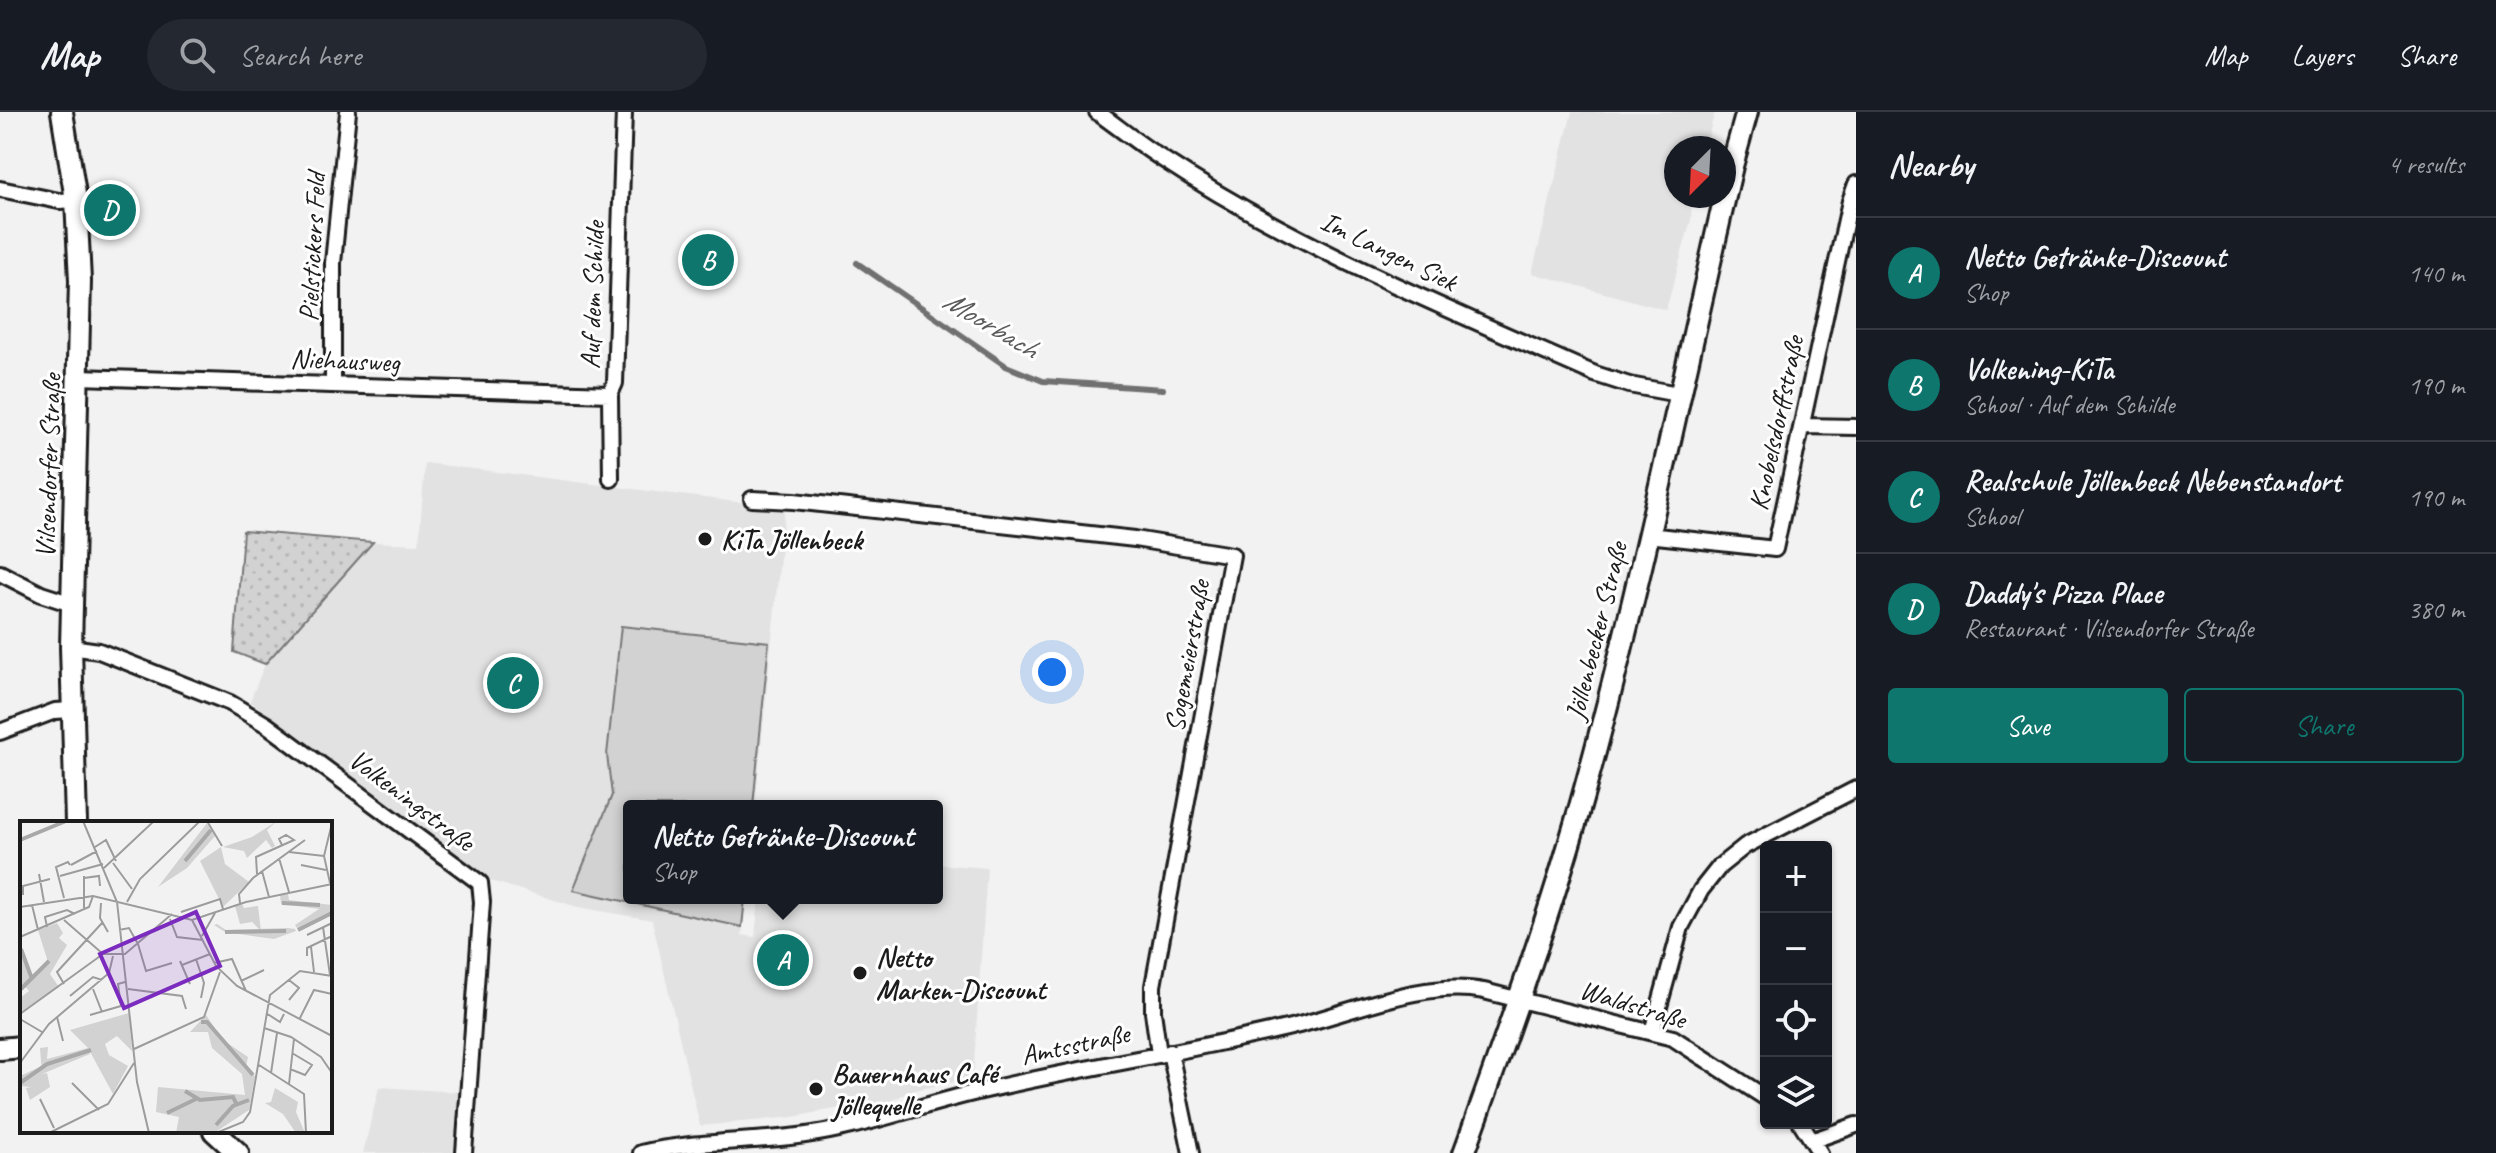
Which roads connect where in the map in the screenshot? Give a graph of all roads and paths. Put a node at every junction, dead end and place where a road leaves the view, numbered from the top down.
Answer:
1 (62, 112) edge
2 (348, 112) edge
3 (624, 112) edge
4 (1097, 112) edge
5 (1747, 112) edge
6 (1856, 184) edge
7 (0, 189) edge
8 (76, 200) junction
9 (79, 377) junction
10 (333, 385) junction
11 (610, 394) junction
12 (1678, 394) junction
13 (1802, 426) junction
14 (1856, 427) edge
15 (611, 479) dead end
16 (752, 499) dead end
17 (1648, 535) junction
18 (0, 573) edge
19 (72, 604) junction
20 (71, 647) junction
21 (72, 710) junction
22 (0, 732) edge
23 (1856, 789) edge
24 (76, 821) edge
25 (1519, 999) junction
26 (1652, 1032) junction
27 (20, 1047) edge
28 (0, 1049) edge
29 (1164, 1053) junction
30 (1760, 1094) edge
31 (1856, 1125) edge
32 (1805, 1129) edge
33 (216, 1133) edge
34 (1817, 1147) edge
35 (238, 1153) edge
36 (464, 1153) edge
37 (641, 1153) edge
38 (1191, 1153) edge
39 (1464, 1153) edge

1 - 8 main road, Vilsendorfer Straße
2 - 10 street, Pielstickers Feld
3 - 11 street, Auf dem Schilde
4 - 12 street, Im Langen Siek
5 - 12 main road, Jöllenbecker Straße
6 - 13 street, Knobelsdorffstraße
7 - 8 street
8 - 9 main road, Vilsendorfer Straße
9 - 10 street, Niehausweg
9 - 19 main road, Vilsendorfer Straße
10 - 11 street, Niehausweg
11 - 15 street, Auf dem Schilde
12 - 17 main road, Jöllenbecker Straße
13 - 14 street
13 - 17 street, Knobelsdorffstraße
16 - 29 street, Sogemeierstraße
17 - 25 main road, Jöllenbecker Straße
18 - 19 street
19 - 20 main road, Vilsendorfer Straße
20 - 21 main road, Vilsendorfer Straße
20 - 36 street, Volkeningstraße
21 - 22 street
21 - 24 main road, Vilsendorfer Straße
23 - 26 street
25 - 26 street, Waldstraße
25 - 29 street, Amtsstraße
25 - 39 main road, Jöllenbecker Straße
26 - 30 street, Waldstraße
27 - 28 main road
29 - 37 street, Amtsstraße
29 - 38 street
31 - 34 street
32 - 34 street
33 - 35 main road

